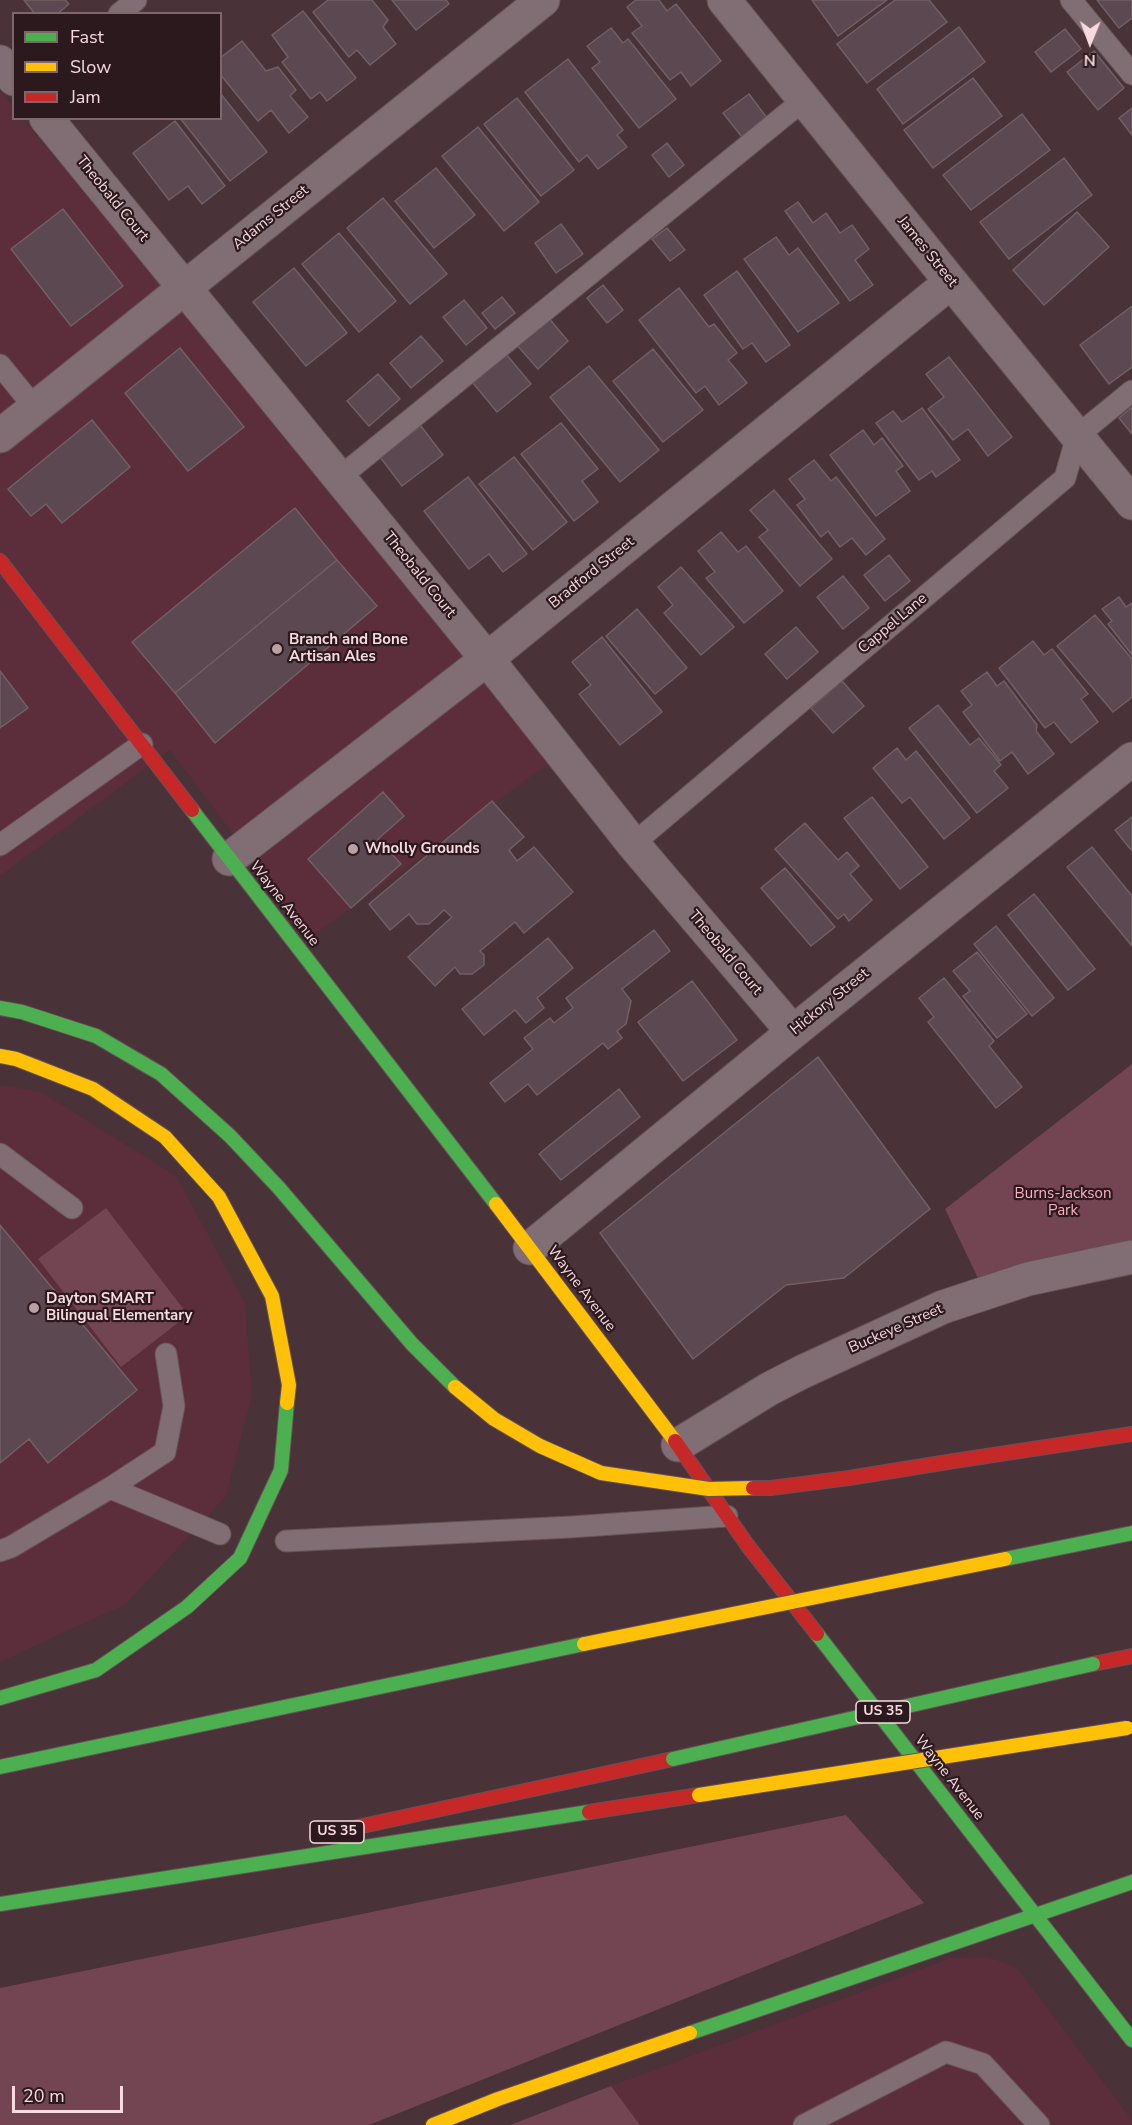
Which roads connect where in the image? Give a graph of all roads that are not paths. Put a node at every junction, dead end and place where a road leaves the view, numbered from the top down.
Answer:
1 (136, 0) edge
2 (543, 0) edge
3 (724, 0) edge
4 (1071, 0) edge
5 (121, 12) edge
6 (0, 62) edge
7 (1132, 74) edge
8 (12, 77) edge
9 (805, 99) junction
10 (48, 120) edge
11 (951, 282) junction
12 (185, 287) junction
13 (0, 365) edge
14 (1132, 391) edge
15 (35, 408) junction
16 (0, 436) edge
17 (1077, 436) junction
18 (340, 477) junction
19 (1132, 502) edge
20 (4, 574) edge
21 (487, 659) junction
22 (142, 744) junction
23 (1132, 759) edge
24 (633, 844) junction
25 (0, 845) edge
26 (229, 859) junction
27 (0, 1008) edge
28 (793, 1032) junction
29 (0, 1056) edge
30 (0, 1154) edge
31 (72, 1208) dead end
32 (530, 1248) junction
33 (1132, 1257) edge
34 (166, 1354) dead end
35 (1132, 1434) edge
36 (678, 1445) junction
37 (110, 1488) junction
38 (727, 1516) junction
39 (1132, 1533) edge
40 (220, 1534) dead end
41 (286, 1541) dead end
42 (0, 1551) edge
43 (1132, 1656) edge
44 (0, 1698) edge
45 (1130, 1728) edge
46 (0, 1767) edge
47 (337, 1832) dead end
48 (244, 1852) dead end
49 (1132, 1882) edge
50 (0, 1904) edge
51 (1036, 1916) junction
52 (1132, 2040) edge
53 (433, 2125) edge
54 (804, 2125) edge
55 (1039, 2125) edge

1 - 5 lane
2 - 12 street, Adams Street
3 - 9 street, James Street
4 - 7 lane
6 - 8 street
9 - 11 street, James Street
9 - 18 lane
10 - 12 street, Theobald Court
11 - 17 street, James Street
11 - 21 street, Bradford Street
12 - 15 street, Adams Street
12 - 18 street, Theobald Court
13 - 15 lane
14 - 17 lane
15 - 16 street, Adams Street
17 - 19 street, James Street
17 - 24 lane, Cappel Lane
18 - 21 street, Theobald Court
20 - 22 main road, Wayne Avenue
21 - 24 street, Theobald Court
21 - 26 street, Bradford Street
22 - 25 lane
22 - 26 main road, Wayne Avenue
23 - 28 street, Hickory Street
24 - 28 street, Theobald Court
26 - 32 main road, Wayne Avenue
27 - 35 main road, bridge
28 - 32 street, Hickory Street
29 - 44 main road
30 - 31 lane
32 - 36 main road, Wayne Avenue
33 - 36 street, Buckeye Street
34 - 37 lane
36 - 38 main road, Wayne Avenue
37 - 40 lane
37 - 42 lane
38 - 41 lane
38 - 51 main road, Wayne Avenue
39 - 46 main road, bridge
43 - 47 main road, US 35, bridge
45 - 50 main road, bridge
48 - 50 main road
49 - 51 main road
51 - 52 main road, Wayne Avenue
51 - 53 main road
54 - 55 lane

